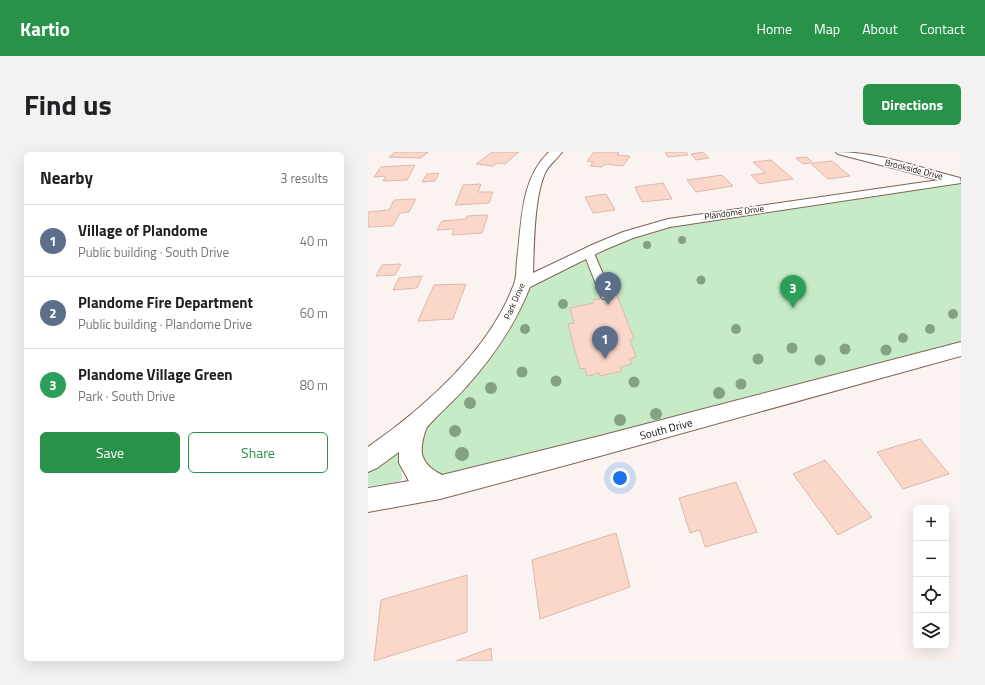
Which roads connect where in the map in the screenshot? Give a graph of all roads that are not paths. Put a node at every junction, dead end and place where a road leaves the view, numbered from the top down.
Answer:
1 (556, 152) edge
2 (842, 152) edge
3 (959, 182) edge
4 (588, 251) junction
5 (523, 284) junction
6 (607, 297) dead end
7 (961, 349) edge
8 (416, 424) junction
9 (368, 460) edge
10 (440, 487) junction
11 (368, 500) edge

1 - 5 street, Park Drive
2 - 3 street, Brookside Drive
3 - 4 street, Plandome Drive
4 - 5 street, Plandome Drive
4 - 6 lane
5 - 8 street, Park Drive
7 - 10 street, South Drive
8 - 9 street, Park Drive
8 - 10 street
10 - 11 street, South Drive

